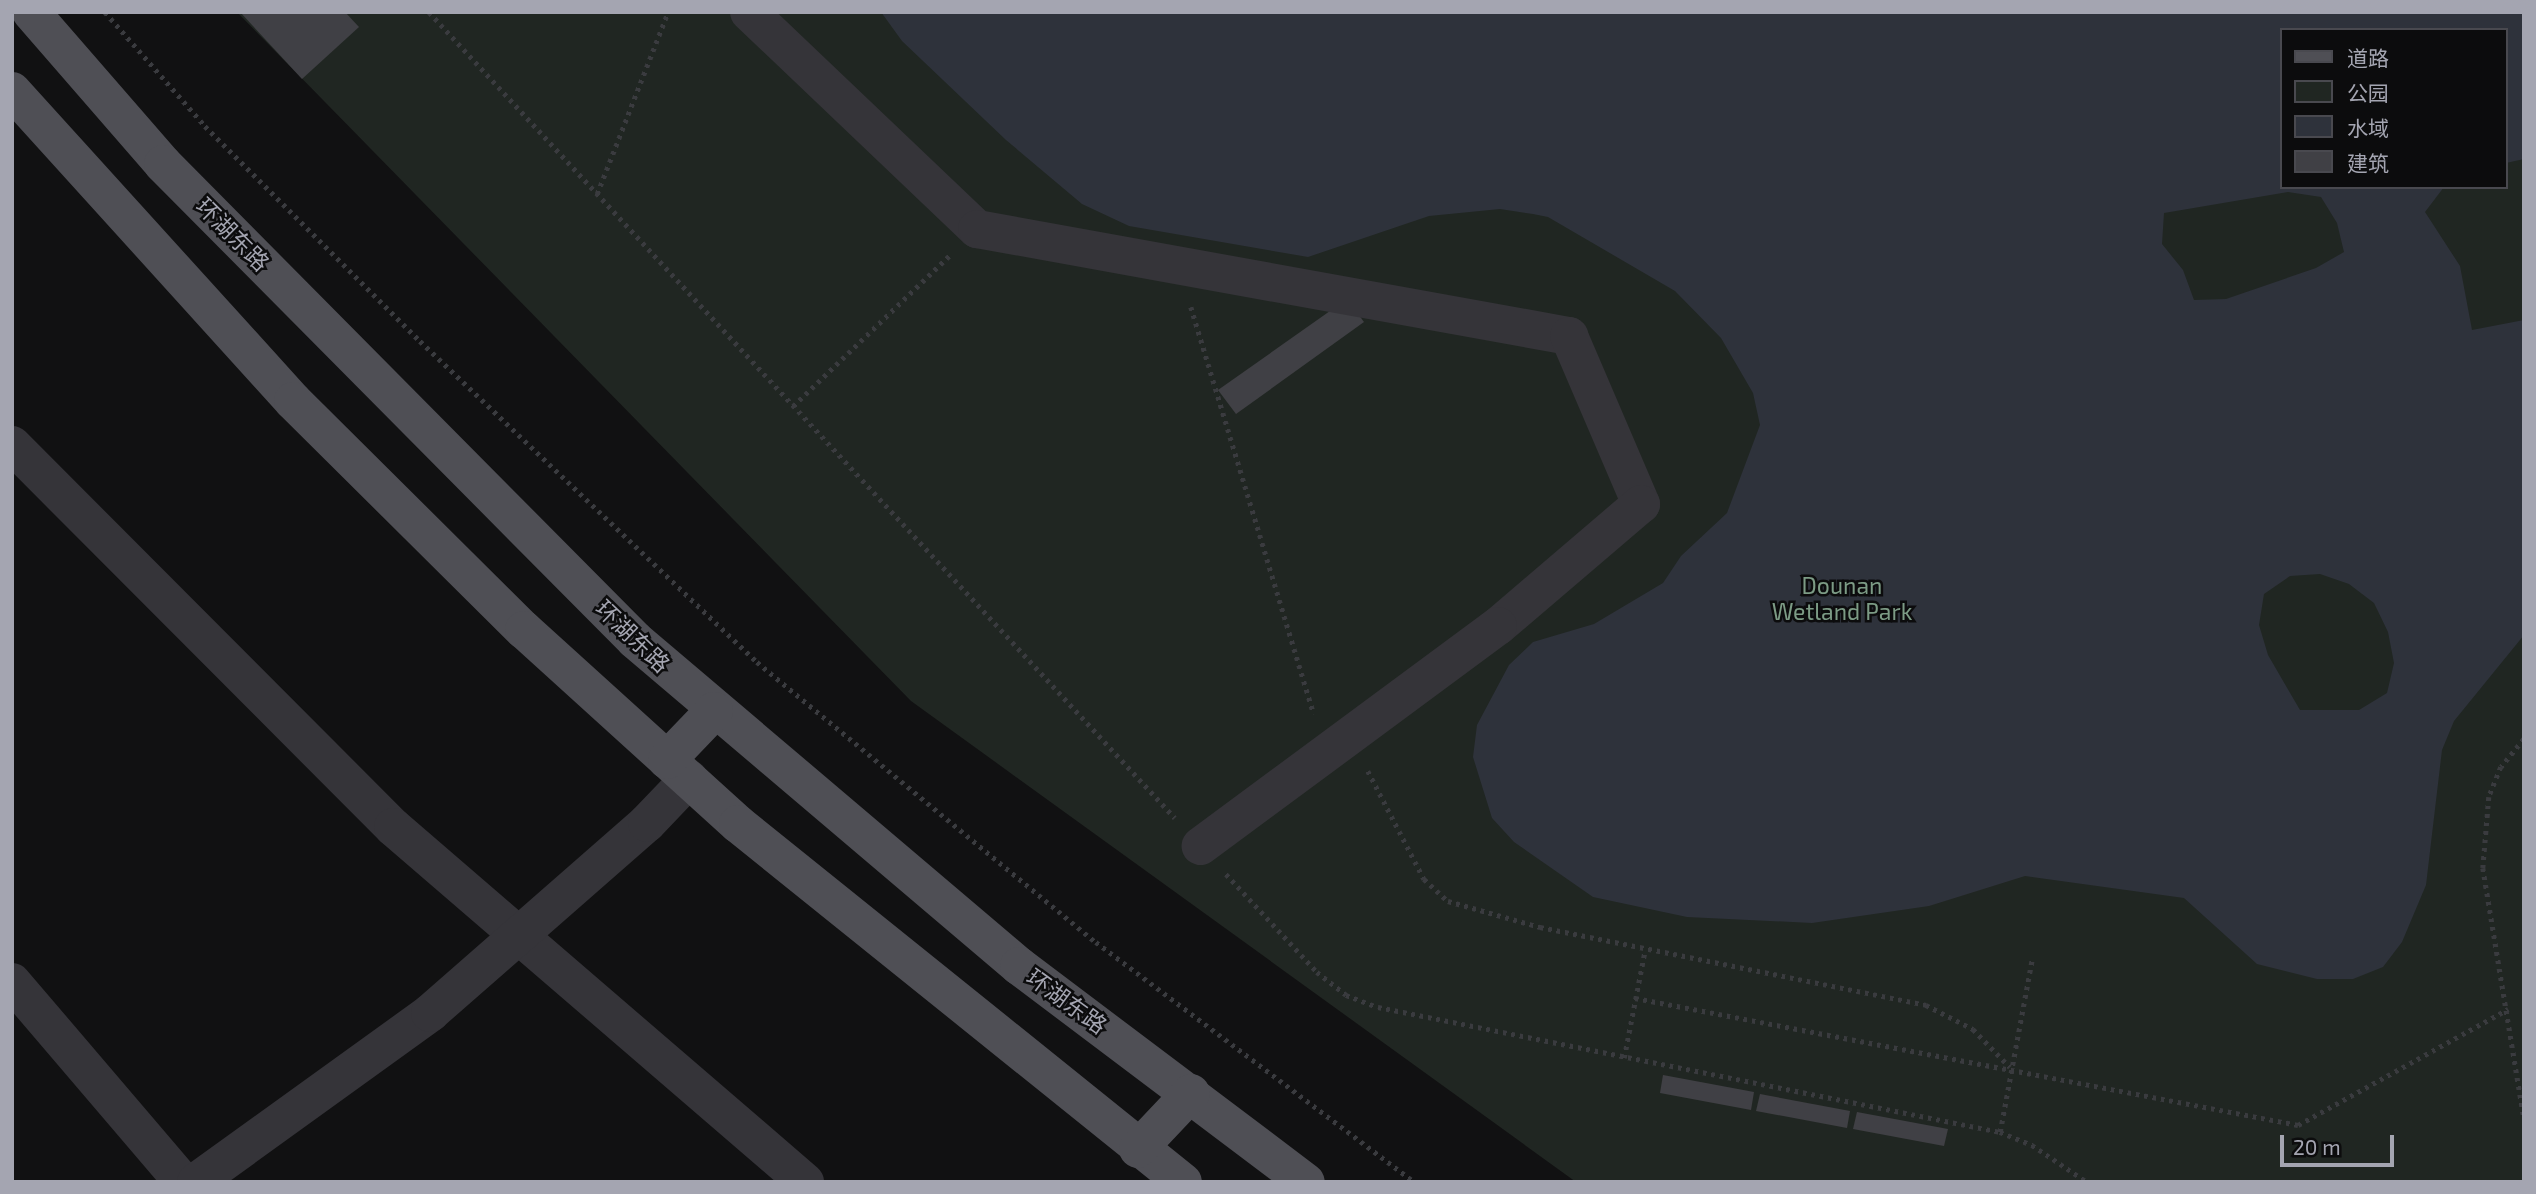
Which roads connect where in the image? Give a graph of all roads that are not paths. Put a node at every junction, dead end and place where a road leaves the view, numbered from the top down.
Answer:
1 (31, 12) edge
2 (750, 12) edge
3 (12, 91) edge
4 (12, 445) edge
5 (714, 711) junction
6 (678, 770) junction
7 (1201, 846) road end
8 (516, 939) junction
9 (12, 982) edge
10 (1191, 1093) junction
11 (1138, 1149) junction
12 (183, 1182) edge
13 (196, 1182) edge
14 (804, 1182) edge
15 (1183, 1182) edge
16 (1306, 1182) edge

1 - 5 main road, 环湖东路
2 - 7 street
3 - 6 main road
4 - 8 street
5 - 6 main road
5 - 10 main road, 环湖东路
6 - 8 street
6 - 11 main road
8 - 13 street
8 - 14 street
9 - 12 street
10 - 11 main road
10 - 16 main road, 环湖东路
11 - 15 main road

